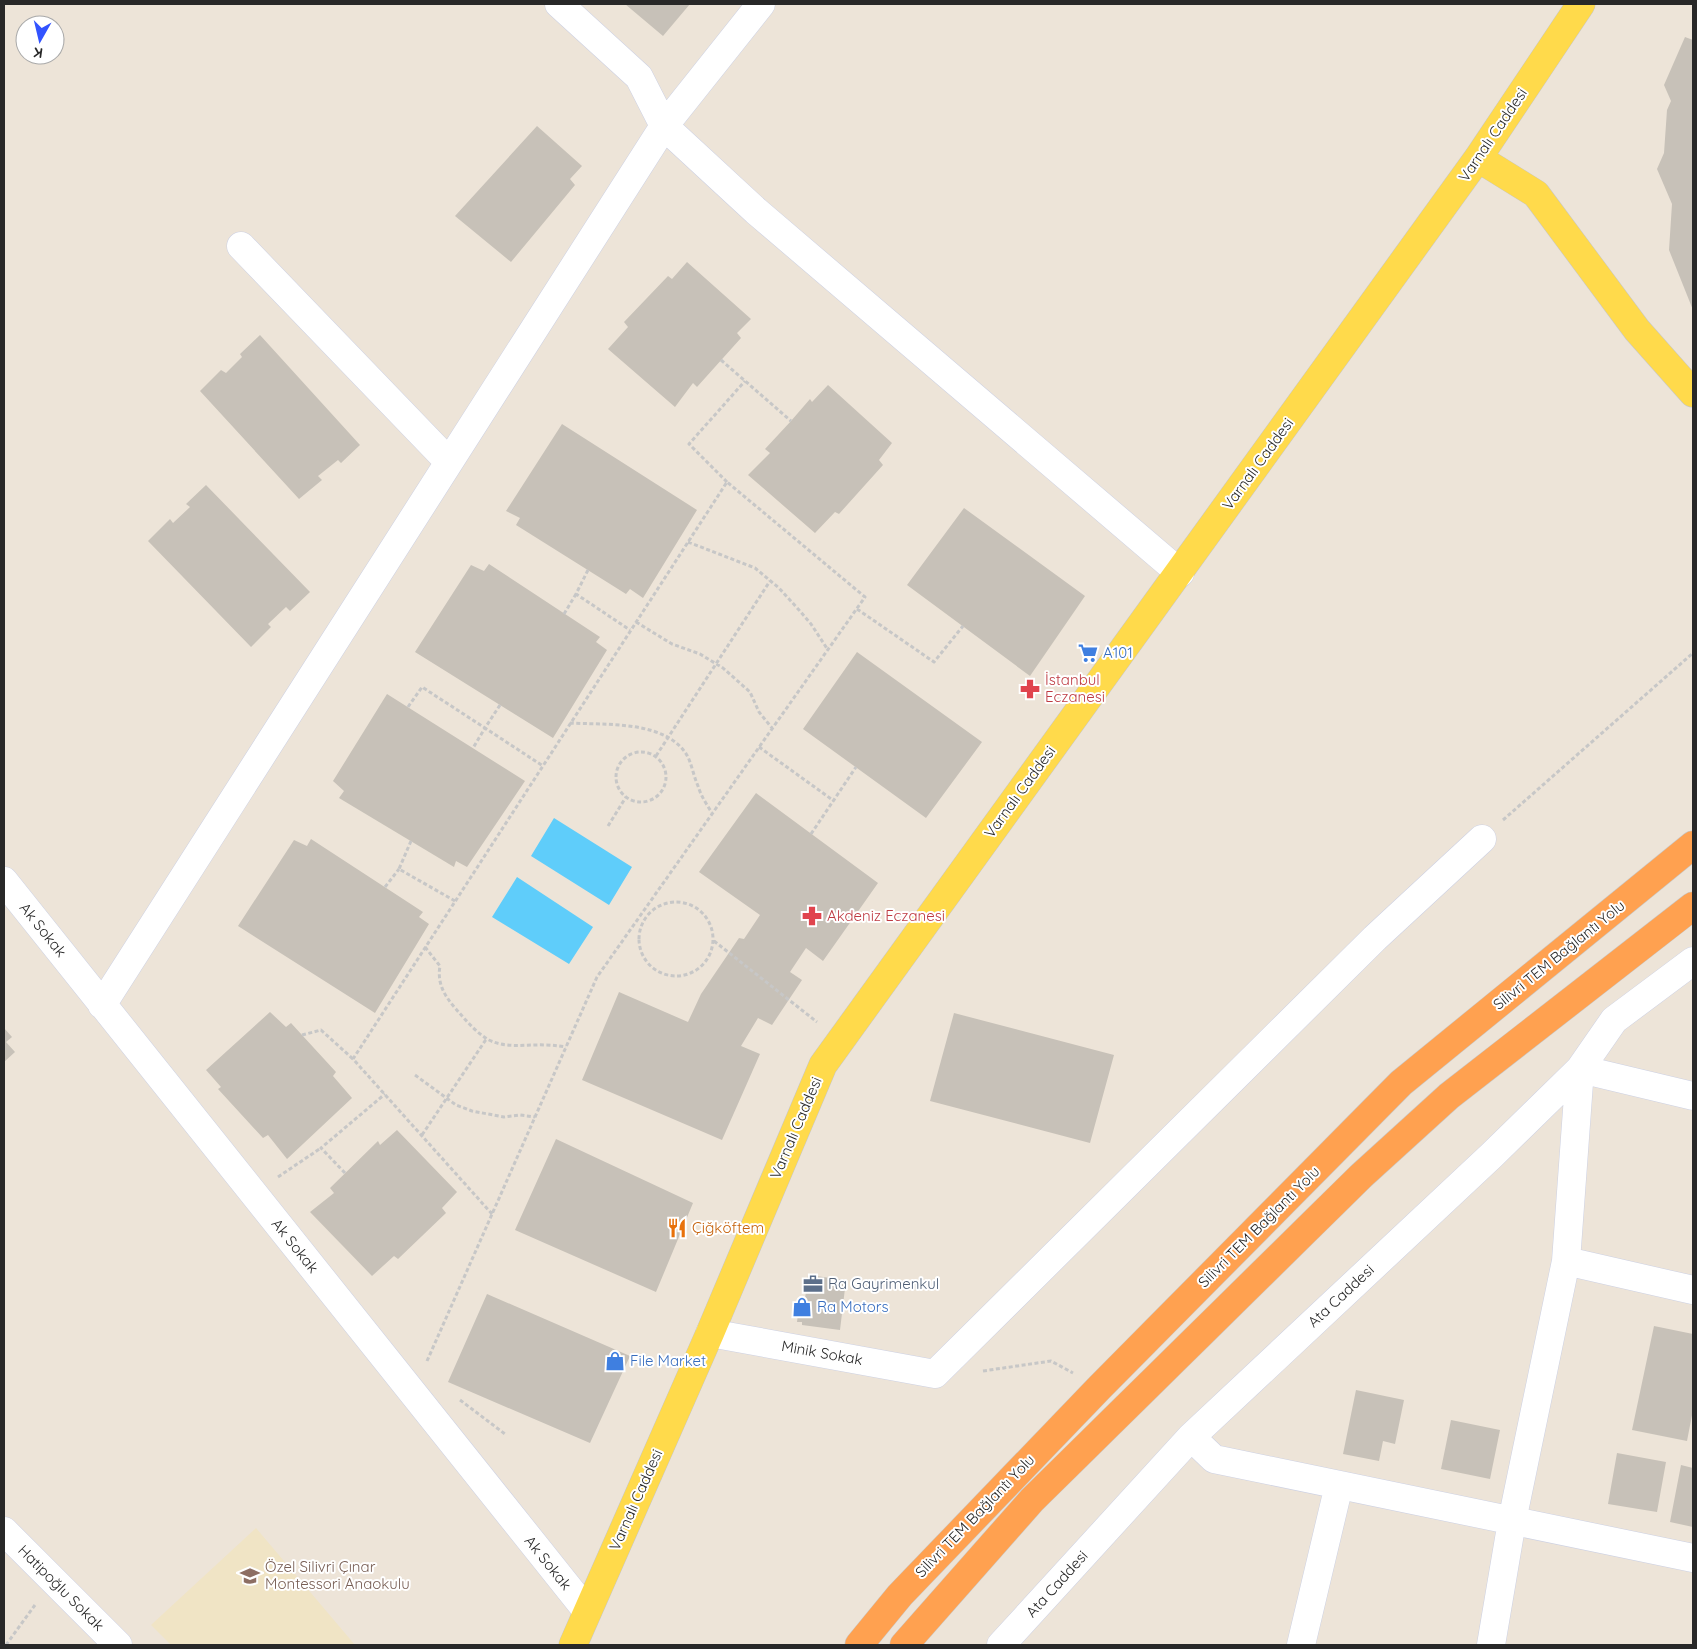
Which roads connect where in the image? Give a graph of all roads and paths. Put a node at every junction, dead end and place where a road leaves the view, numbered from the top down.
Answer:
1 (559, 4) edge
2 (761, 4) edge
3 (1581, 4) edge
4 (664, 126) junction
5 (1478, 158) junction
6 (241, 246) dead end
7 (721, 360) dead end
8 (745, 381) junction
9 (1693, 393) edge
10 (791, 420) dead end
11 (449, 462) junction
12 (727, 482) junction
13 (688, 542) junction
14 (588, 570) dead end
15 (1180, 573) junction
16 (770, 581) junction
17 (576, 594) junction
18 (857, 609) junction
19 (564, 614) dead end
20 (636, 622) junction
21 (963, 626) dead end
22 (630, 630) junction
23 (828, 650) junction
24 (1693, 653) edge
25 (716, 664) junction
26 (500, 705) dead end
27 (408, 707) dead end
28 (570, 723) junction
29 (485, 728) junction
30 (772, 728) junction
31 (669, 737) junction
32 (759, 747) junction
33 (473, 748) dead end
34 (656, 756) junction
35 (543, 766) junction
36 (856, 768) dead end
37 (626, 797) junction
38 (834, 802) junction
39 (712, 814) junction
40 (608, 826) dead end
41 (811, 834) dead end
42 (1482, 839) joint
43 (411, 841) dead end
44 (1693, 845) edge
45 (400, 868) junction
46 (4, 881) edge
47 (385, 887) dead end
48 (455, 902) junction
49 (1693, 906) edge
50 (638, 918) junction
51 (644, 920) junction
52 (713, 940) junction
53 (425, 947) junction
54 (1693, 961) edge
55 (102, 1005) junction
56 (302, 1036) dead end
57 (487, 1038) junction
58 (841, 1041) junction
59 (566, 1047) junction
60 (353, 1058) junction
61 (1580, 1069) junction
62 (415, 1075) dead end
63 (385, 1094) junction
64 (1693, 1096) edge
65 (447, 1097) junction
66 (535, 1117) junction
67 (422, 1135) junction
68 (321, 1148) junction
69 (346, 1173) dead end
70 (272, 1181) dead end
71 (492, 1214) junction
72 (1566, 1261) junction
73 (1693, 1290) edge
74 (710, 1332) junction
75 (426, 1363) dead end
76 (935, 1374) junction
77 (1100, 1387) junction
78 (460, 1400) dead end
79 (505, 1434) dead end
80 (1191, 1437) junction
81 (1338, 1485) junction
82 (1512, 1521) junction
83 (4, 1531) edge
84 (1693, 1558) edge
85 (53, 1581) junction
86 (587, 1611) junction
87 (6, 1645) edge
88 (118, 1645) edge
89 (574, 1645) edge
90 (859, 1645) edge
91 (904, 1645) edge
92 (1001, 1645) edge
93 (1301, 1645) edge
94 (1491, 1645) edge

1 - 4 street
2 - 4 street
3 - 5 main road, Varnalı Caddesi
4 - 11 street
4 - 15 street
5 - 9 main road
5 - 15 main road, Varnalı Caddesi
6 - 11 street
7 - 8 path
8 - 10 path
8 - 12 path
11 - 55 street
12 - 13 path
12 - 18 path
13 - 16 path
13 - 20 path
14 - 17 path
15 - 58 main road, Varnalı Caddesi
16 - 23 path
16 - 25 path
17 - 19 path
17 - 22 path
18 - 21 path
18 - 23 path
20 - 22 path
20 - 25 path
22 - 28 path
23 - 30 path
24 - 42 path
25 - 30 path
25 - 31 path
26 - 29 path
27 - 29 path
28 - 31 path
28 - 35 path
29 - 33 path
29 - 35 path
30 - 32 path
31 - 34 path
31 - 39 path
32 - 38 path
32 - 39 path
34 - 37 path
34 - 37 path
35 - 48 path
36 - 38 path
37 - 40 path
38 - 41 path
39 - 50 path
42 - 76 street
43 - 45 path
44 - 77 highway, Silivri TEM Bağlantı Yolu
45 - 47 path
45 - 48 path
46 - 55 street, Ak Sokak
48 - 53 path
49 - 91 highway, Silivri TEM Bağlantı Yolu
50 - 51 path
50 - 59 path
51 - 52 path
51 - 52 path
52 - 58 path
53 - 57 path
53 - 60 path
54 - 61 street, Ata Caddesi
55 - 86 street, Ak Sokak
56 - 60 path
57 - 59 path
57 - 65 path
58 - 74 main road, Varnalı Caddesi
59 - 66 path
60 - 63 path
61 - 64 street
61 - 72 street
61 - 80 street, Ata Caddesi
62 - 65 path
63 - 67 path
63 - 68 path
65 - 66 path
65 - 67 path
66 - 71 path
67 - 71 path
68 - 69 path
68 - 70 path
71 - 75 path
72 - 73 street
72 - 82 street
74 - 76 street, Minik Sokak
74 - 86 main road, Varnalı Caddesi
76 - 77 path
77 - 90 highway, Silivri TEM Bağlantı Yolu
78 - 79 path
80 - 81 street
80 - 92 street, Ata Caddesi
81 - 82 street
81 - 93 street
82 - 84 street
82 - 94 street
83 - 85 street, Hatipoğlu Sokak
85 - 87 path
85 - 88 street, Hatipoğlu Sokak
86 - 89 main road, Varnalı Caddesi

